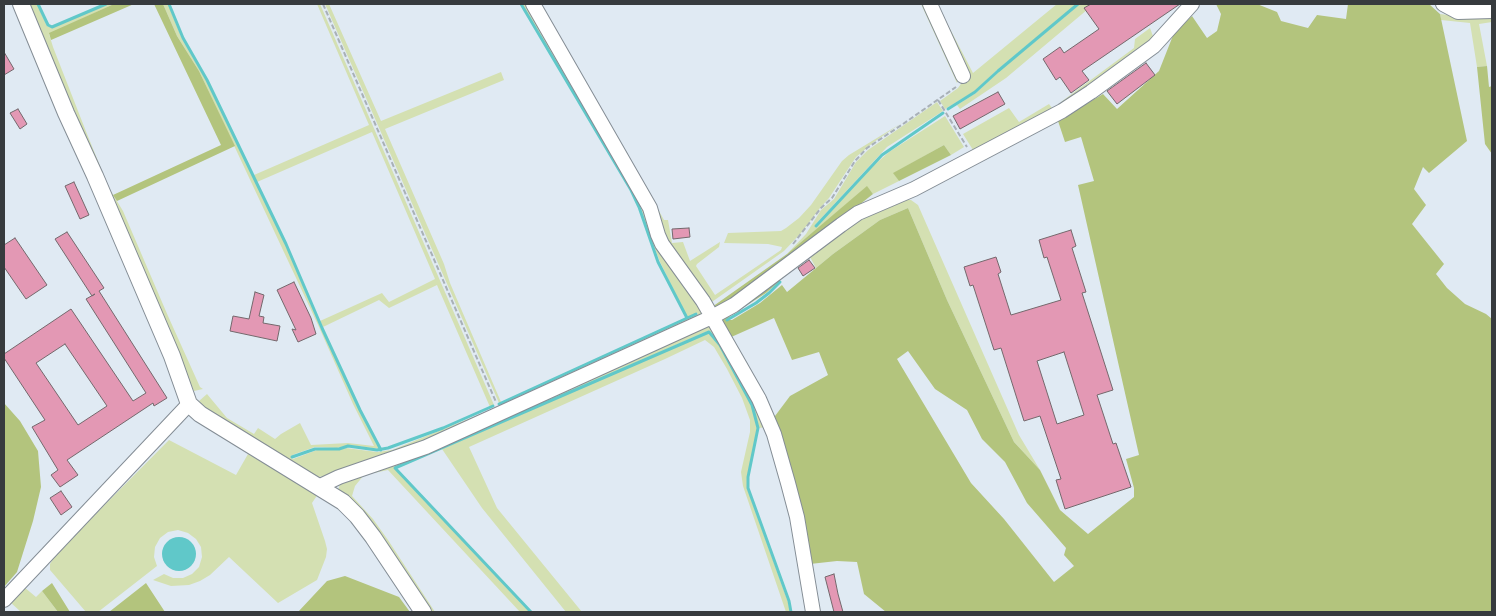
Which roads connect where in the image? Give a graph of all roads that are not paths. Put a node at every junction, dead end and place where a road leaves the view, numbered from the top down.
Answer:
1 (22, 4) edge
2 (533, 4) edge
3 (931, 4) edge
4 (1192, 4) edge
5 (1443, 4) edge
6 (1492, 11) edge
7 (963, 76) road end
8 (712, 317) junction
9 (189, 404) junction
10 (318, 487) junction
11 (4, 600) edge
12 (423, 612) edge
13 (813, 612) edge

1 - 9 street
2 - 8 street
3 - 7 street
4 - 8 street
5 - 6 street
8 - 10 street
8 - 13 street
9 - 10 street
9 - 11 street
10 - 12 street

